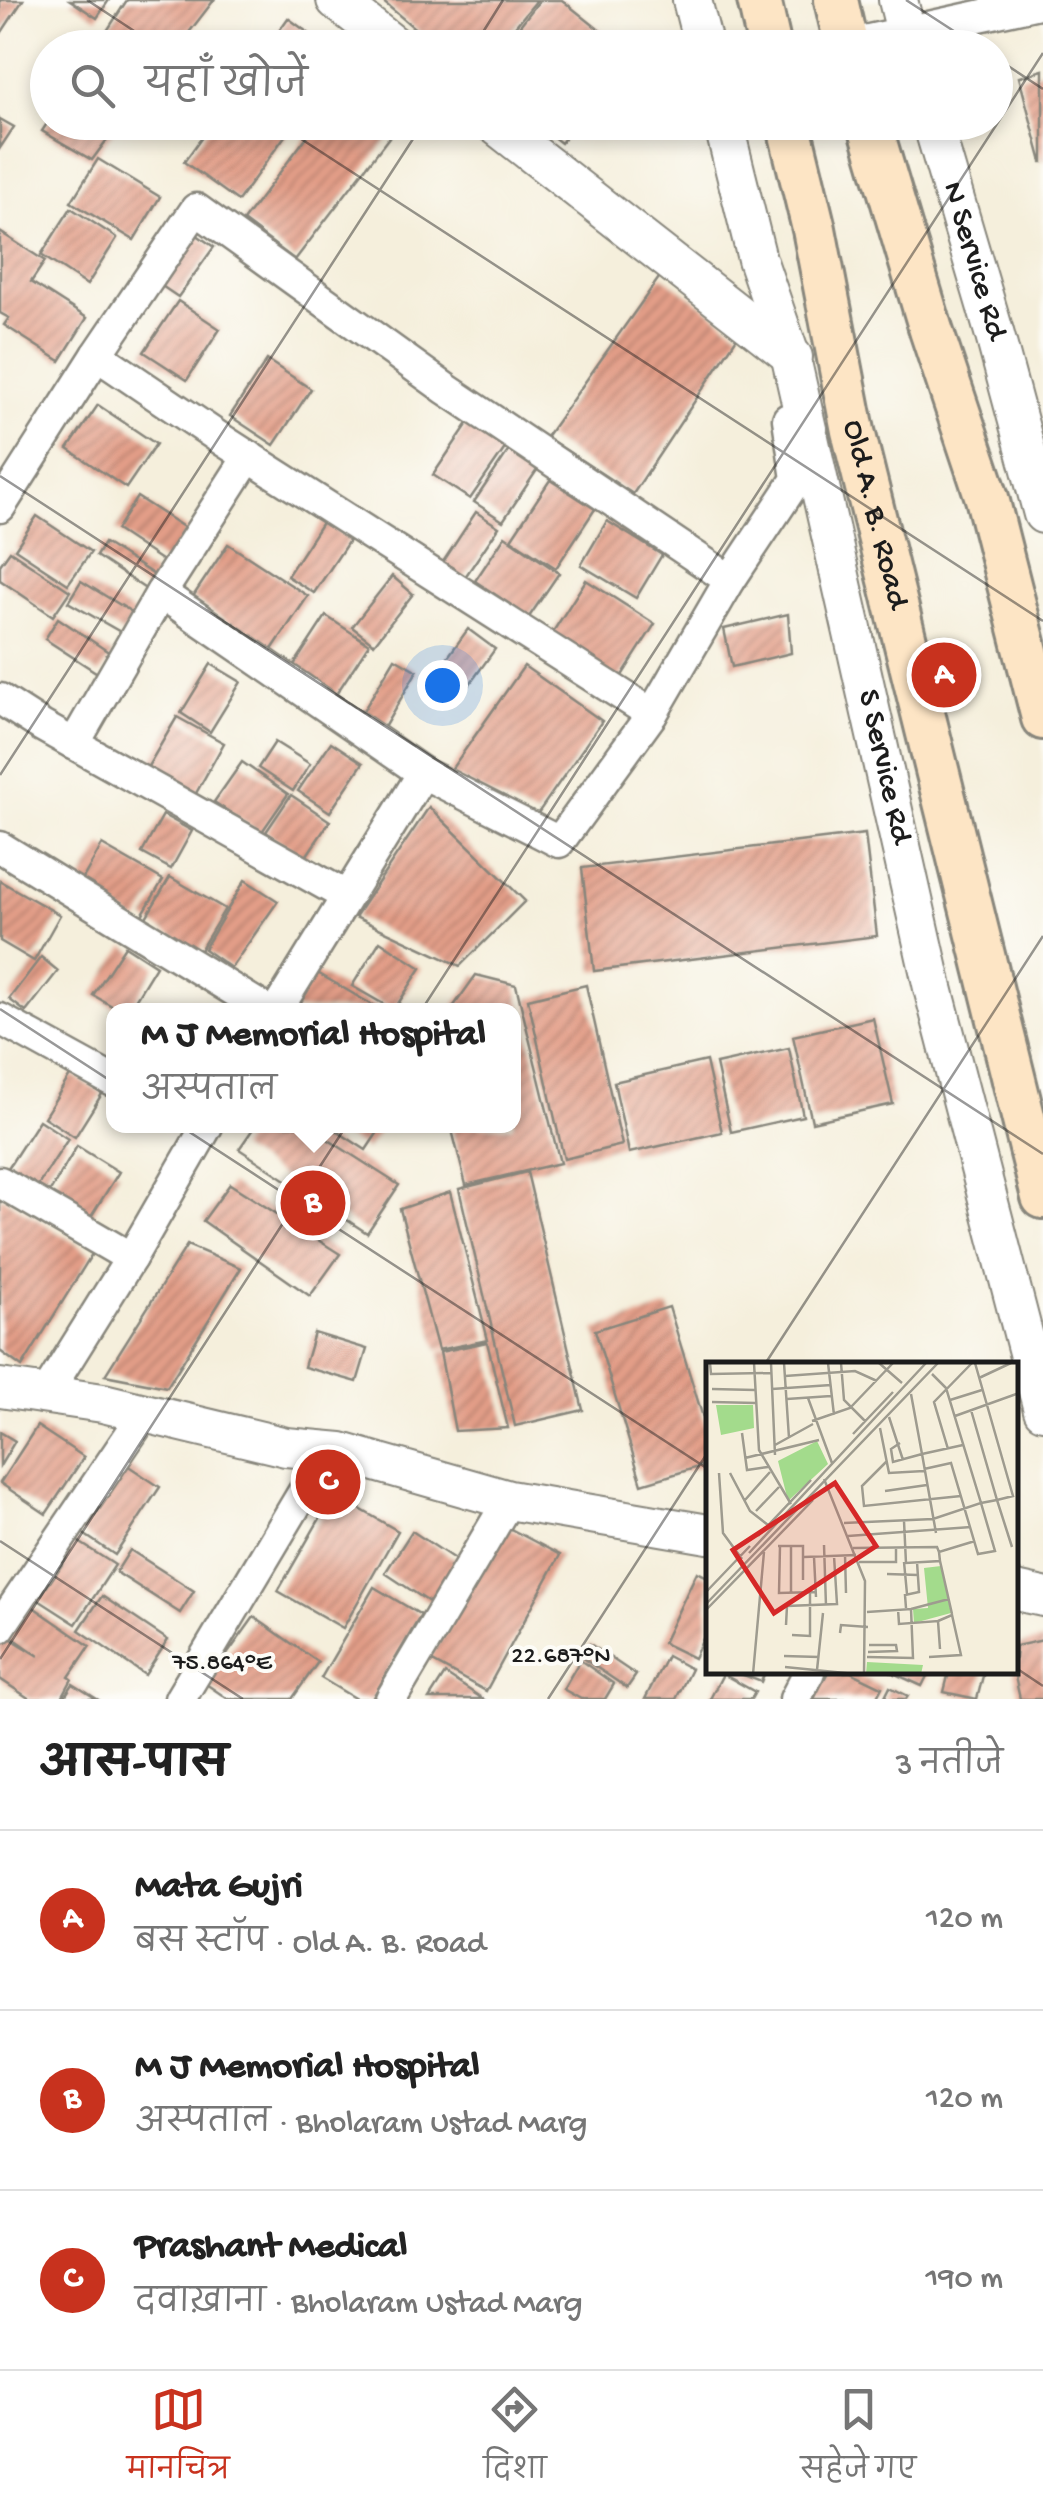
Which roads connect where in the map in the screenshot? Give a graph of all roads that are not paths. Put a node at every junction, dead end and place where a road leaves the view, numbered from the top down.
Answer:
1 (336, 0) edge
2 (692, 0) edge
3 (758, 0) edge
4 (836, 0) edge
5 (1043, 2) edge
6 (904, 27) edge
7 (374, 30) edge
8 (700, 30) edge
9 (766, 30) edge
10 (843, 30) edge
11 (515, 140) edge
12 (727, 140) edge
13 (792, 140) edge
14 (874, 140) edge
15 (937, 140) edge
16 (835, 339) junction
17 (96, 355) junction
18 (791, 358) junction
19 (248, 456) junction
20 (0, 507) edge
21 (1043, 514) edge
22 (730, 580) junction
23 (161, 593) junction
24 (0, 698) edge
25 (652, 714) junction
26 (1043, 718) edge
27 (74, 744) junction
28 (423, 773) junction
29 (0, 847) edge
30 (346, 896) junction
31 (255, 1003) edge
32 (281, 1003) edge
33 (0, 1019) edge
34 (106, 1077) edge
35 (199, 1133) edge
36 (0, 1182) edge
37 (1043, 1197) edge
38 (131, 1258) junction
39 (0, 1388) edge
40 (46, 1394) junction
41 (1043, 1410) edge
42 (145, 1413) junction
43 (328, 1451) junction
44 (508, 1500) junction
45 (706, 1534) edge
46 (1018, 1592) edge
47 (1043, 1597) edge
48 (0, 1627) edge
49 (809, 1674) edge
50 (180, 1699) edge
51 (391, 1699) edge
52 (796, 1699) edge

1 - 7 street
2 - 8 street
3 - 9 main road
4 - 10 main road
5 - 6 street
11 - 18 street
12 - 18 street, S Service Rd
13 - 16 main road, Old A. B. Road
14 - 26 main road
15 - 21 street, N Service Rd
16 - 18 street
16 - 37 main road, Old A. B. Road
17 - 19 street
17 - 20 street
17 - 22 street
18 - 22 street
18 - 41 street, S Service Rd
19 - 23 street
19 - 25 street
22 - 25 street
23 - 27 street
23 - 28 street
24 - 27 street
25 - 28 street
27 - 30 street
28 - 30 street
29 - 31 street
30 - 32 street
33 - 34 street
35 - 38 street
36 - 38 street
38 - 40 street
39 - 40 street
40 - 42 street
42 - 43 street
42 - 48 street
43 - 44 street
43 - 50 street
44 - 45 street
44 - 51 street
46 - 47 street
49 - 52 street

